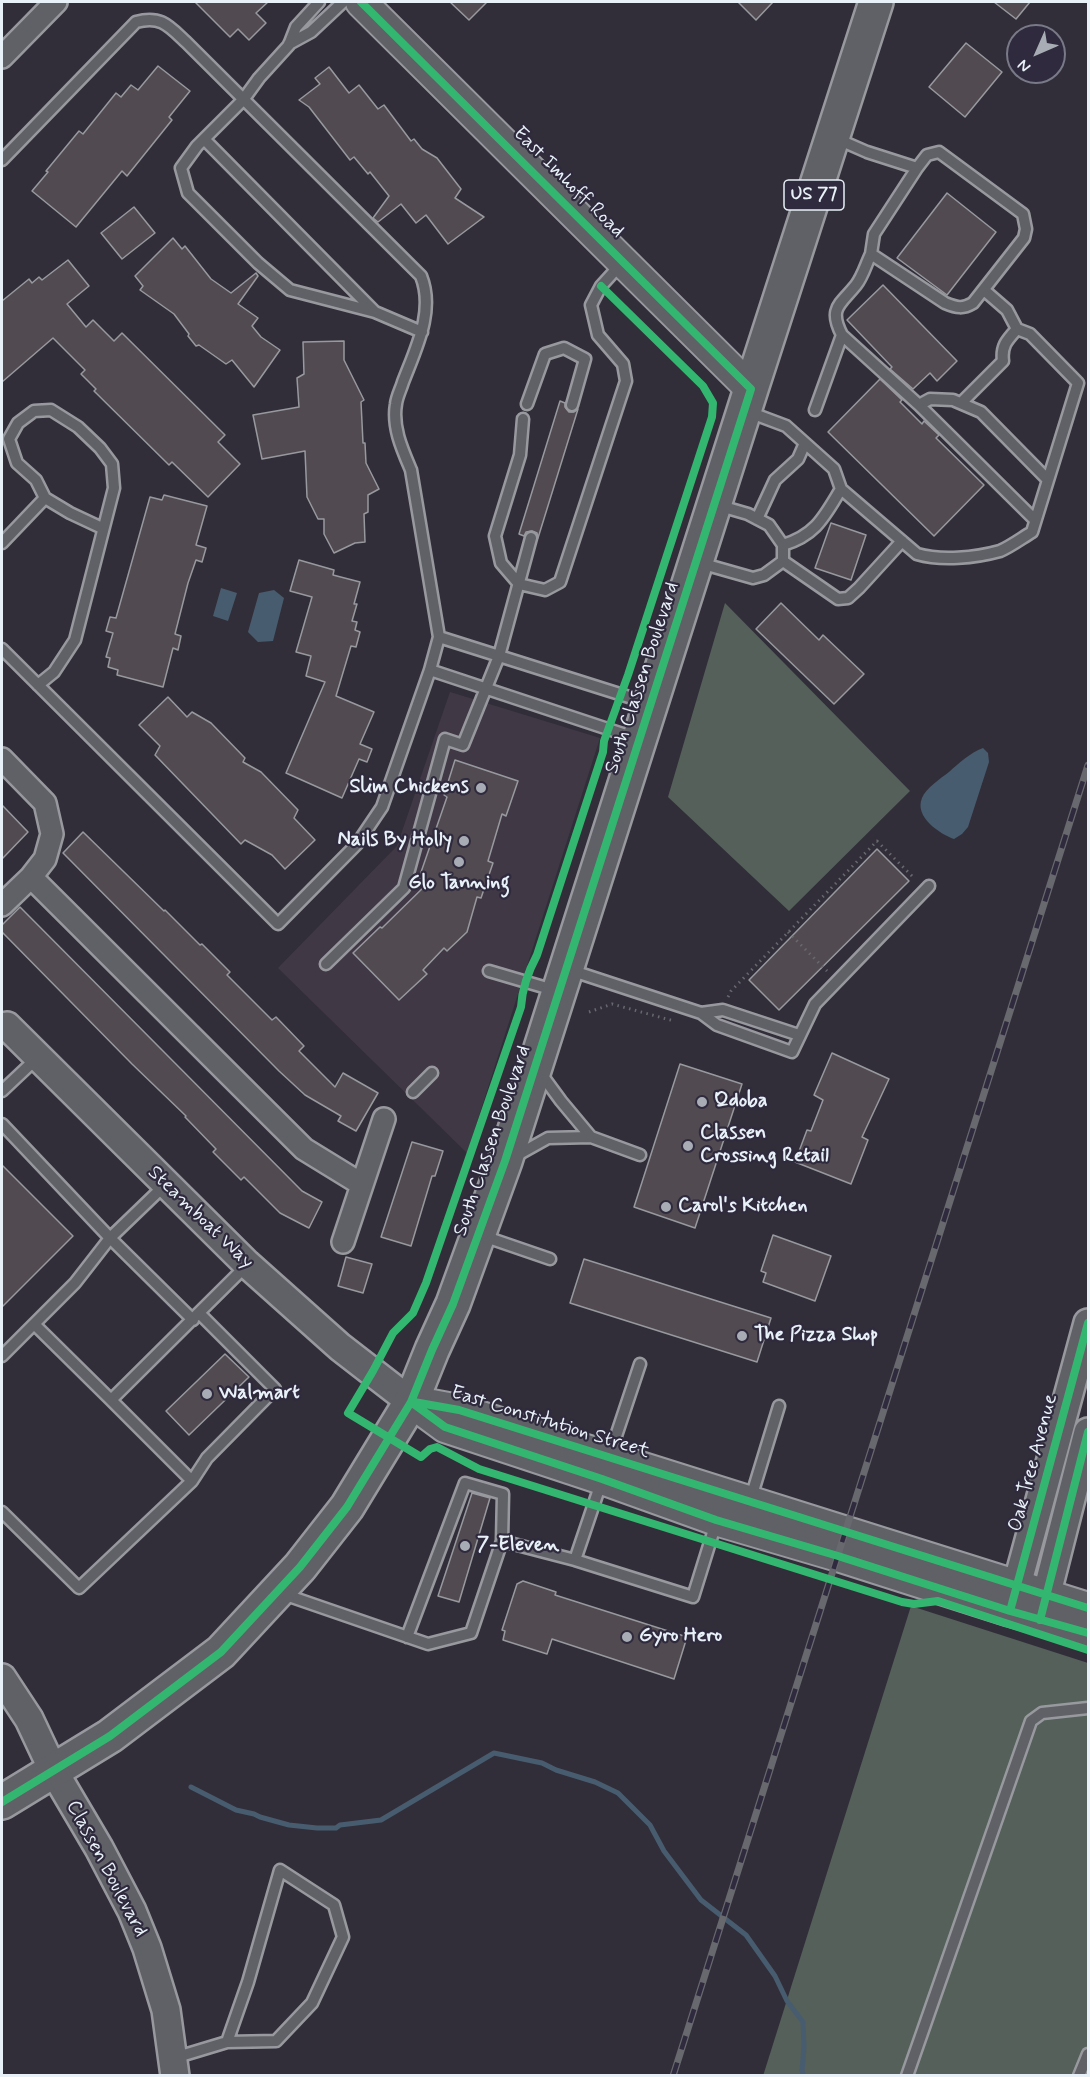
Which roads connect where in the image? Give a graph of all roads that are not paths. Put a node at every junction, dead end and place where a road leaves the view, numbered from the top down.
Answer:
1 (56, 2) edge
2 (319, 2) edge
3 (343, 2) edge
4 (361, 2) edge
5 (876, 2) edge
6 (289, 44) junction
7 (2, 57) edge
8 (243, 100) junction
9 (832, 137) junction
10 (204, 139) junction
11 (2, 160) edge
12 (917, 168) junction
13 (871, 254) junction
14 (623, 261) junction
15 (984, 290) junction
16 (375, 312) junction
17 (1017, 329) junction
18 (422, 332) junction
19 (842, 334) junction
20 (748, 400) junction
21 (961, 403) junction
22 (527, 404) dead end
23 (572, 405) dead end
24 (919, 405) junction
25 (815, 410) dead end
26 (523, 420) dead end
27 (805, 443) junction
28 (1047, 480) junction
29 (841, 489) junction
30 (45, 498) junction
31 (716, 505) junction
32 (757, 519) junction
33 (1035, 520) junction
34 (102, 528) junction
35 (531, 538) dead end
36 (902, 541) junction
37 (2, 543) edge
38 (783, 545) junction
39 (783, 561) junction
40 (697, 562) junction
41 (519, 584) junction
42 (439, 637) junction
43 (2, 649) edge
44 (499, 656) junction
45 (430, 670) junction
46 (38, 685) junction
47 (486, 689) junction
48 (652, 704) junction
49 (640, 740) junction
50 (2, 759) edge
51 (32, 877) junction
52 (925, 885) road end
53 (2, 905) edge
54 (326, 964) dead end
55 (489, 971) dead end
56 (564, 981) junction
57 (701, 1013) junction
58 (4, 1024) edge
59 (799, 1035) junction
60 (37, 1058) junction
61 (536, 1066) junction
62 (432, 1073) dead end
63 (2, 1091) edge
64 (413, 1092) dead end
65 (384, 1119) dead end
66 (2, 1124) edge
67 (591, 1137) junction
68 (640, 1155) dead end
69 (505, 1161) junction
70 (361, 1184) junction
71 (165, 1185) junction
72 (479, 1234) junction
73 (110, 1238) junction
74 (343, 1242) dead end
75 (550, 1259) dead end
76 (247, 1264) junction
77 (196, 1316) junction
78 (1089, 1323) edge
79 (34, 1324) junction
80 (2, 1356) edge
81 (640, 1364) dead end
82 (1081, 1383) edge
83 (111, 1400) junction
84 (411, 1402) junction
85 (779, 1407) dead end
86 (1089, 1432) edge
87 (606, 1468) junction
88 (192, 1481) junction
89 (750, 1501) junction
90 (2, 1512) edge
91 (716, 1520) junction
92 (502, 1541) junction
93 (575, 1560) junction
94 (277, 1592) junction
95 (1013, 1598) junction
96 (1043, 1607) junction
97 (1089, 1608) edge
98 (1089, 1632) edge
99 (407, 1637) junction
100 (2, 1678) edge
101 (1089, 1708) edge
102 (53, 1770) junction
103 (2, 1802) edge
104 (227, 2042) junction
105 (1089, 2054) edge
106 (175, 2067) edge
107 (907, 2076) edge
108 (1079, 2076) edge

1 - 7 street
2 - 6 lane
3 - 6 lane
4 - 14 main road, East Imhoff Road
5 - 9 main road, South Classen Boulevard / US 77
6 - 8 lane
8 - 10 lane
8 - 11 lane
8 - 18 lane
9 - 12 lane
9 - 20 main road, South Classen Boulevard / US 77
10 - 16 lane
10 - 16 lane
12 - 13 lane
12 - 15 lane
13 - 15 lane
13 - 19 lane
14 - 20 main road, East Imhoff Road
14 - 41 lane
15 - 17 lane
16 - 18 lane
17 - 21 lane
17 - 28 lane
18 - 42 lane
19 - 24 lane
19 - 25 lane
20 - 27 lane
20 - 31 main road, South Classen Boulevard / US 77
21 - 24 lane
21 - 28 lane
22 - 23 lane
24 - 33 lane
26 - 41 lane
27 - 29 lane
27 - 32 lane
28 - 33 lane
29 - 36 lane
29 - 38 lane
30 - 34 lane
30 - 34 lane
30 - 37 lane
31 - 32 lane
31 - 40 main road, South Classen Boulevard / US 77
32 - 38 lane
33 - 36 lane
34 - 46 lane
35 - 41 lane
36 - 39 lane
38 - 39 lane
39 - 40 lane
40 - 48 main road, South Classen Boulevard / US 77
41 - 44 lane
42 - 44 lane
42 - 45 lane
43 - 46 lane
44 - 47 lane
44 - 48 lane
45 - 46 lane
45 - 47 lane
47 - 49 lane
47 - 54 lane
48 - 49 main road, South Classen Boulevard / US 77
49 - 56 main road, South Classen Boulevard / US 77
50 - 51 street
51 - 53 street
51 - 70 street
52 - 59 lane
55 - 56 lane
56 - 57 lane
56 - 61 main road, South Classen Boulevard / US 77
57 - 59 lane
57 - 59 lane
58 - 60 street, Steamboat Way
60 - 63 lane
60 - 71 street, Steamboat Way
61 - 67 lane
61 - 69 main road, South Classen Boulevard / US 77
62 - 64 lane
65 - 70 street
66 - 73 lane
67 - 68 lane
67 - 69 lane
69 - 72 main road, South Classen Boulevard / US 77
70 - 74 street
71 - 73 lane
71 - 76 street, Steamboat Way
72 - 75 lane
72 - 84 main road, South Classen Boulevard / US 77
73 - 77 lane
73 - 79 lane
76 - 77 lane
76 - 84 street, Steamboat Way
77 - 83 lane
77 - 88 lane
78 - 82 street, Oak Tree Avenue
79 - 80 lane
79 - 83 lane
81 - 87 lane
82 - 95 street, Oak Tree Avenue
83 - 88 lane
84 - 87 main road, East Constitution Street
84 - 94 main road, South Classen Boulevard / US 77
85 - 89 lane
86 - 96 street
87 - 89 main road, East Constitution Street
87 - 91 main road, East Constitution Street
87 - 93 lane
88 - 90 lane
89 - 95 main road, East Constitution Street
91 - 93 lane
91 - 95 main road, East Constitution Street
92 - 93 lane
92 - 99 lane
92 - 99 lane
94 - 99 lane
94 - 102 main road, South Classen Boulevard / US 77
95 - 96 main road, East Constitution Street
96 - 97 main road, East Constitution Street
96 - 98 main road, East Constitution Street
100 - 102 street, Classen Boulevard
101 - 107 lane
102 - 103 main road, US 77
102 - 106 street, Classen Boulevard
104 - 104 lane
104 - 106 lane
105 - 108 lane

